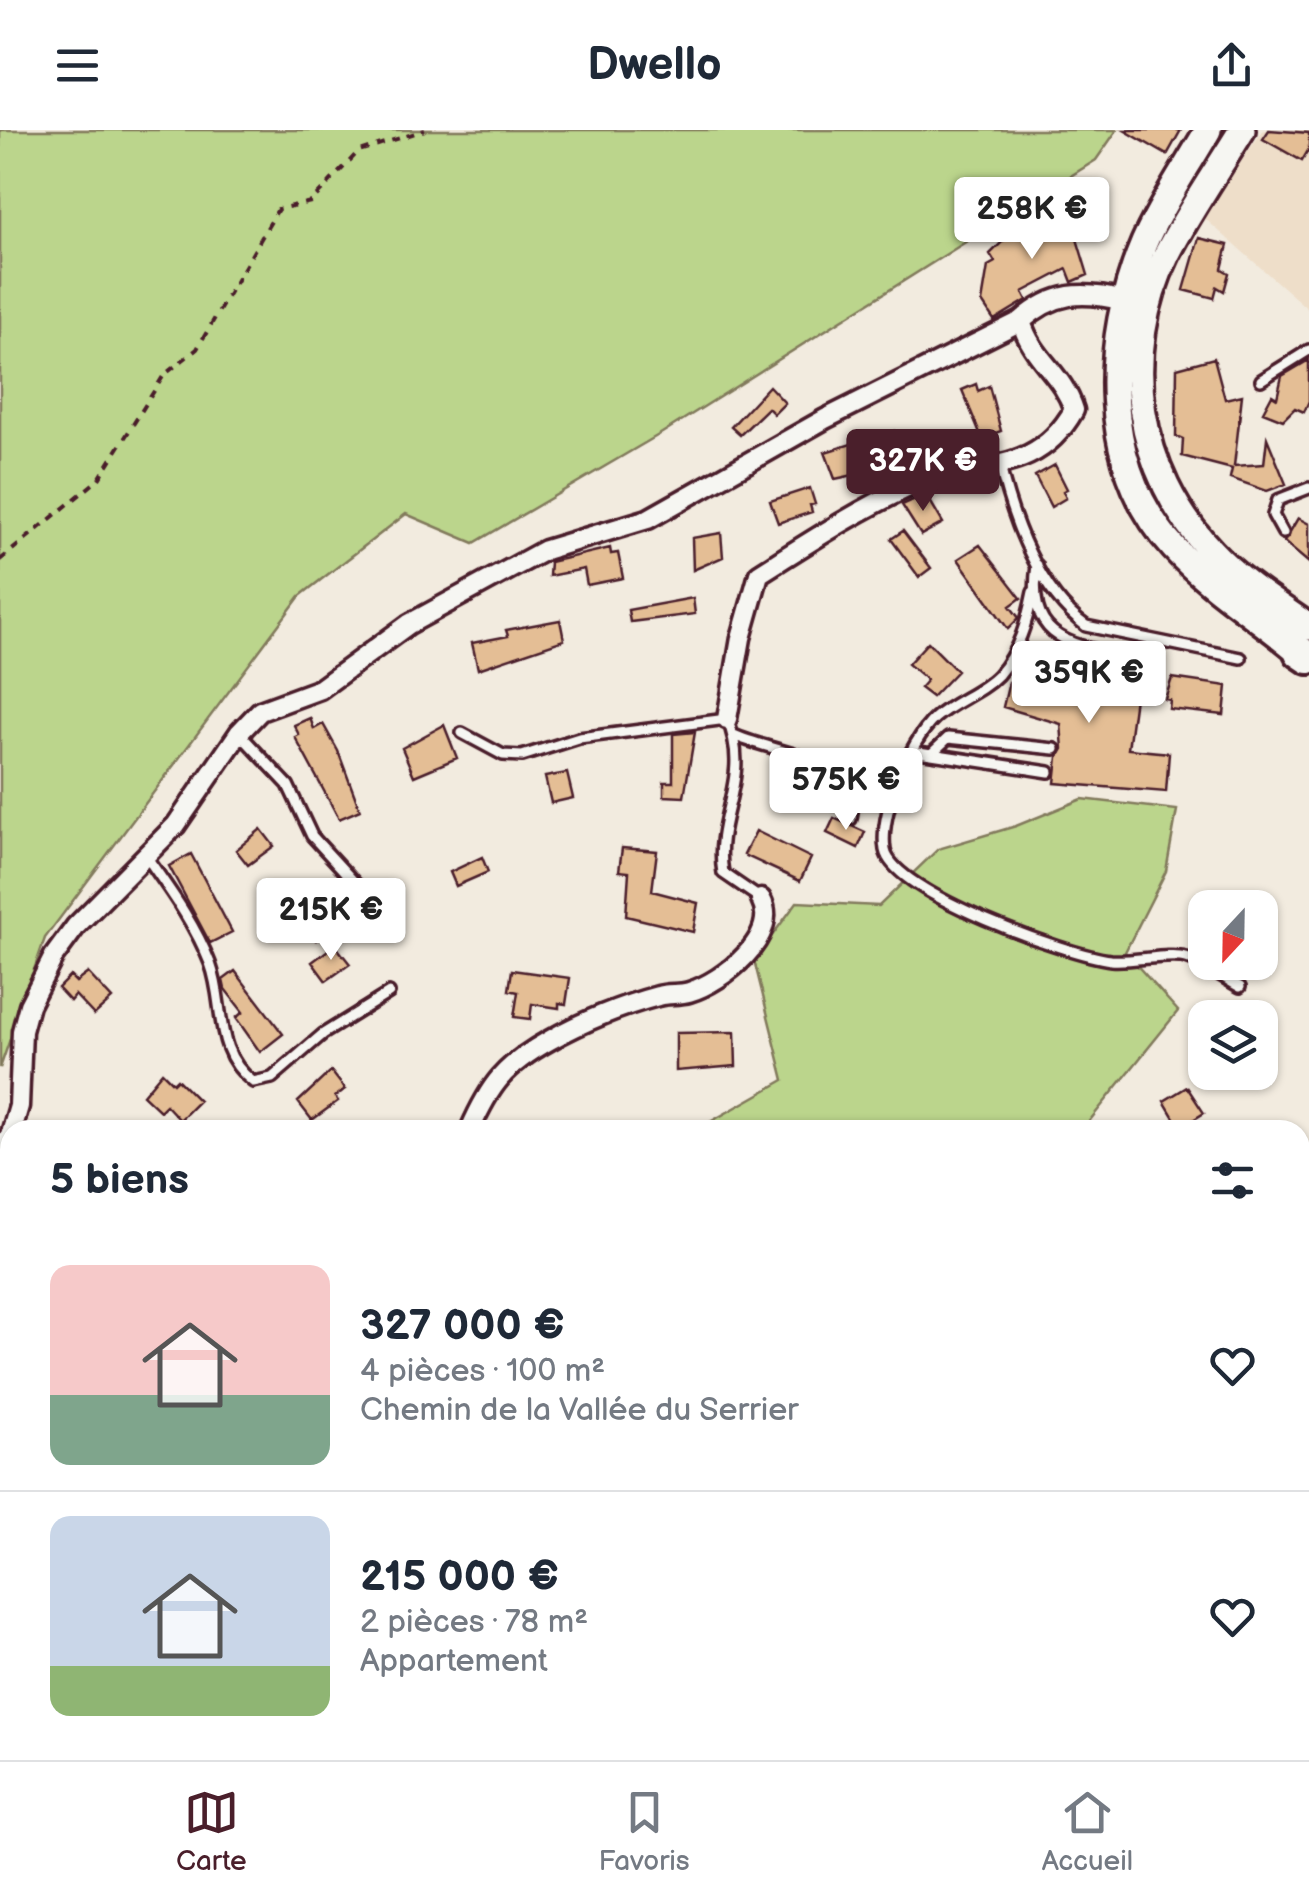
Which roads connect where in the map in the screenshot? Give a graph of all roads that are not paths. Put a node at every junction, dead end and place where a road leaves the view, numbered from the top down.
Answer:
1 (1208, 130) edge
2 (1242, 130) edge
3 (1125, 296) junction
4 (1021, 321) junction
5 (1309, 350) edge
6 (1261, 380) dead end
7 (1000, 466) junction
8 (1309, 488) edge
9 (1283, 533) dead end
10 (1037, 565) junction
11 (1033, 592) junction
12 (1307, 649) edge
13 (1122, 656) dead end
14 (1241, 658) dead end
15 (731, 727) junction
16 (239, 733) junction
17 (462, 734) dead end
18 (1055, 749) dead end
19 (912, 751) junction
20 (931, 754) junction
21 (1049, 772) dead end
22 (851, 819) dead end
23 (144, 853) junction
24 (761, 899) joint
25 (367, 914) dead end
26 (1240, 987) dead end
27 (389, 994) dead end
28 (15, 1120) edge
29 (474, 1120) edge

1 - 3 main road
2 - 12 main road
3 - 4 street
3 - 12 main road
4 - 7 street
4 - 16 street
5 - 6 lane
7 - 10 lane
7 - 15 street
8 - 9 lane
10 - 11 lane
10 - 14 lane
11 - 13 lane
11 - 19 lane
15 - 17 lane
15 - 22 lane
15 - 24 lane
16 - 23 street
16 - 25 lane
18 - 20 lane
19 - 20 lane
19 - 26 lane
20 - 21 lane
23 - 27 lane
23 - 28 street
24 - 29 street

